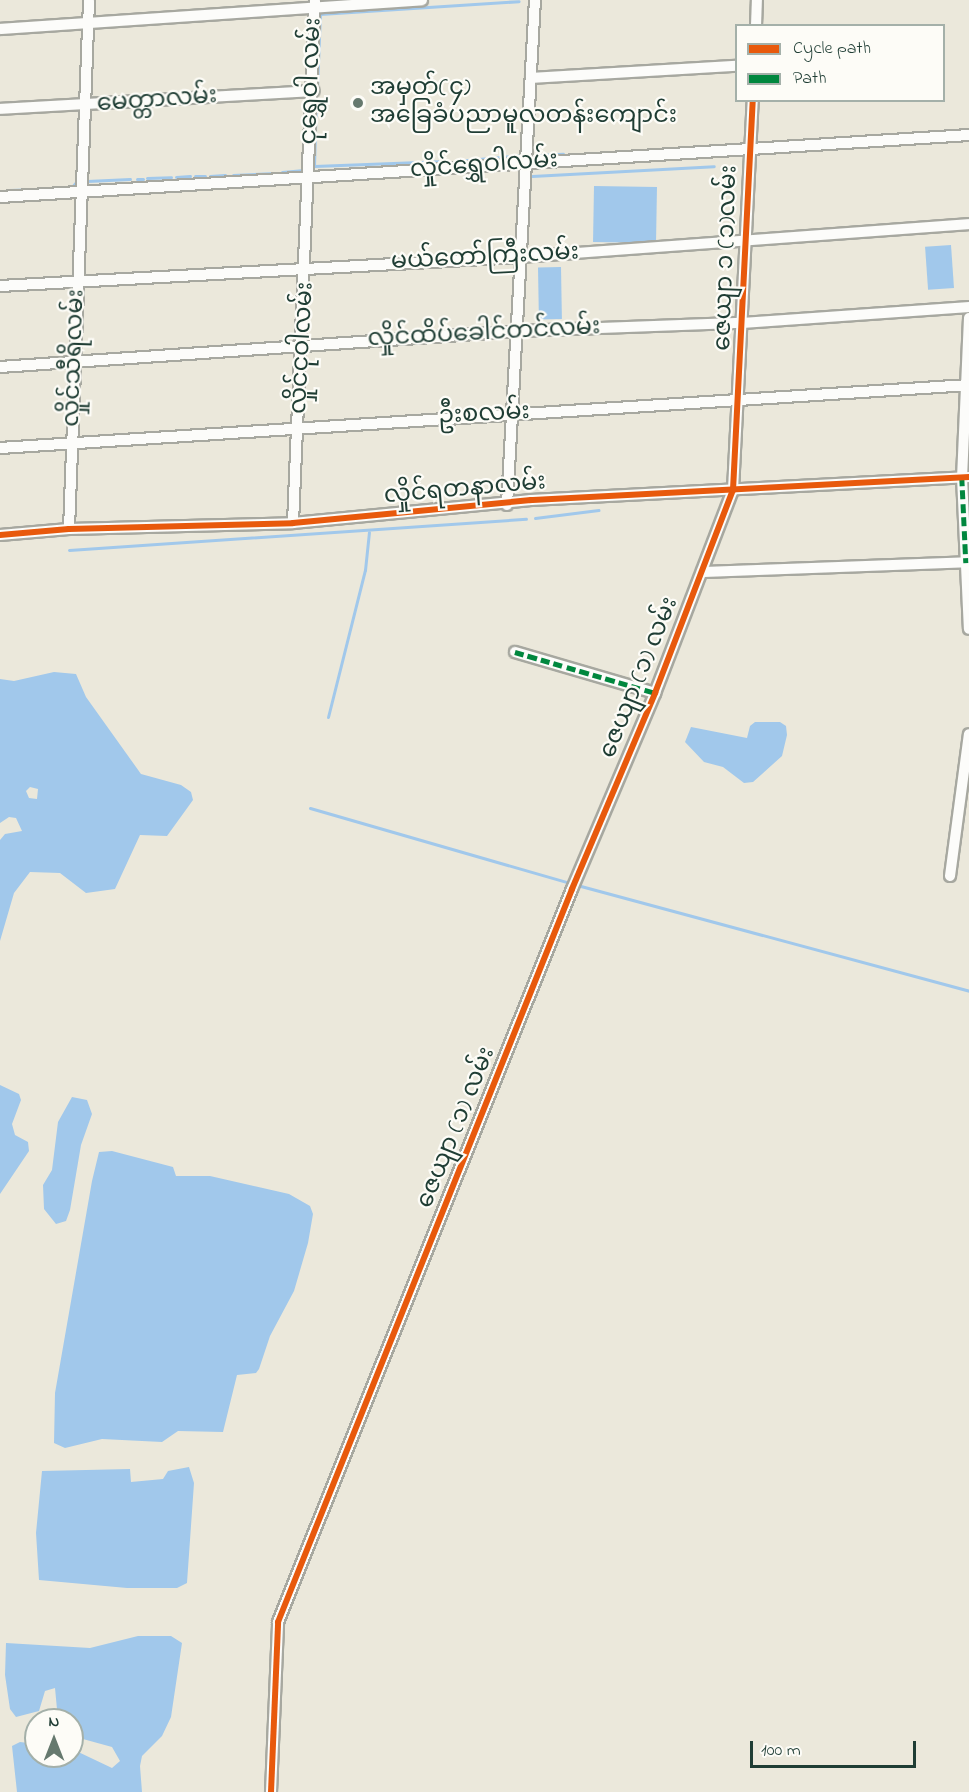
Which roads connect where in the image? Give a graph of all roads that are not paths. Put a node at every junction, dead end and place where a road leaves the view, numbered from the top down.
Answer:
1 (89, 0) edge
2 (422, 0) edge
3 (535, 0) edge
4 (757, 0) edge
5 (315, 4) edge
6 (89, 23) junction
7 (756, 24) edge
8 (0, 29) edge
9 (735, 66) edge
10 (531, 78) junction
11 (314, 91) junction
12 (753, 102) edge
13 (84, 105) junction
14 (0, 109) edge
15 (969, 135) edge
16 (749, 150) junction
17 (527, 162) junction
18 (308, 171) junction
19 (82, 186) junction
20 (0, 197) edge
21 (969, 224) edge
22 (743, 242) junction
23 (521, 257) junction
24 (307, 266) junction
25 (77, 283) junction
26 (0, 286) edge
27 (969, 307) edge
28 (969, 318) edge
29 (742, 323) junction
30 (519, 331) junction
31 (303, 345) junction
32 (72, 363) junction
33 (0, 367) edge
34 (966, 385) edge
35 (740, 400) junction
36 (514, 413) junction
37 (299, 426) junction
38 (71, 443) junction
39 (0, 448) edge
40 (966, 477) edge
41 (733, 490) junction
42 (507, 505) junction
43 (293, 523) junction
44 (69, 529) junction
45 (0, 535) edge
46 (967, 562) edge
47 (702, 572) junction
48 (969, 628) edge
49 (515, 652) dead end
50 (656, 693) junction
51 (969, 734) edge
52 (950, 876) dead end
53 (271, 1792) edge

1 - 6 street, လှိုင်သီရိလမ်း
2 - 5 street
3 - 10 street
4 - 7 street
5 - 6 street
5 - 11 street, ငုရွှေဝါ လမ်း
6 - 8 street
6 - 13 street, လှိုင်သီရိလမ်း
9 - 10 street
10 - 17 street
11 - 13 street, မေတ္တာလမ်း
11 - 18 street, ငုရွှေဝါ လမ်း
12 - 16 street, ဇေယျာ ၁ (၁)လမ်း
13 - 14 street, မေတ္တာလမ်း
13 - 19 street, လှိုင်သီရိလမ်း
15 - 16 street, လှိုင်ရွှေဝါလမ်း
16 - 17 street, လှိုင်ရွှေဝါလမ်း
16 - 22 street, ဇေယျာ ၁ (၁)လမ်း
17 - 18 street, လှိုင်ရွှေဝါလမ်း
17 - 23 street
18 - 19 street, လှိုင်ရွှေဝါလမ်း
18 - 24 street, လှိုင်ငုဝါလမ်း
19 - 20 street, လှိုင်ရွှေဝါလမ်း
19 - 25 street, လှိုင်သီရိလမ်း
21 - 22 street, မယ်တော်ကြီးလမ်း
22 - 23 street, မယ်တော်ကြီးလမ်း
22 - 29 street, ဇေယျာ ၁ (၁)လမ်း
23 - 24 street, မယ်တော်ကြီးလမ်း
23 - 30 street
24 - 25 street, မယ်တော်ကြီးလမ်း
24 - 31 street, လှိုင်ငုဝါလမ်း
25 - 26 street, မယ်တော်ကြီးလမ်း
25 - 32 street, လှိုင်သီရိလမ်း
27 - 29 street, လှိုင်ထိပ်ခေါင်တင်လမ်း
28 - 34 street
29 - 30 street, လှိုင်ထိပ်ခေါင်တင်လမ်း
29 - 35 street, ဇေယျာ ၁ (၁)လမ်း
30 - 31 street, လှိုင်ထိပ်ခေါင်တင်လမ်း
30 - 36 street
31 - 32 street, လှိုင်ထိပ်ခေါင်တင်လမ်း
31 - 37 street, လှိုင်ငုဝါလမ်း
32 - 33 street, လှိုင်ထိပ်ခေါင်တင်လမ်း
32 - 38 street, လှိုင်သီရိလမ်း
34 - 35 street, ဦးစလမ်း
34 - 40 street
35 - 36 street, ဦးစလမ်း
35 - 41 street, ဇေယျာ ၁ (၁)လမ်း
36 - 37 street, ဦးစလမ်း
36 - 42 street
37 - 38 street, ဦးစလမ်း
37 - 43 street, လှိုင်ငုဝါလမ်း
38 - 39 street, ဦးစလမ်း
38 - 44 street, လှိုင်သီရိလမ်း
40 - 41 street, လှိုင်ရတနာလမ်း
40 - 46 street
41 - 42 street, လှိုင်ရတနာလမ်း
41 - 47 street, ဇေယျာ (၁) လမ်း
42 - 43 street, လှိုင်ရတနာလမ်း
43 - 44 street, လှိုင်ရတနာလမ်း
44 - 45 street, လှိုင်ရတနာလမ်း
46 - 47 street
46 - 48 street
47 - 50 street, ဇေယျာ (၁) လမ်း
49 - 50 street
50 - 53 street, ဇေယျာ (၁) လမ်း
51 - 52 street

